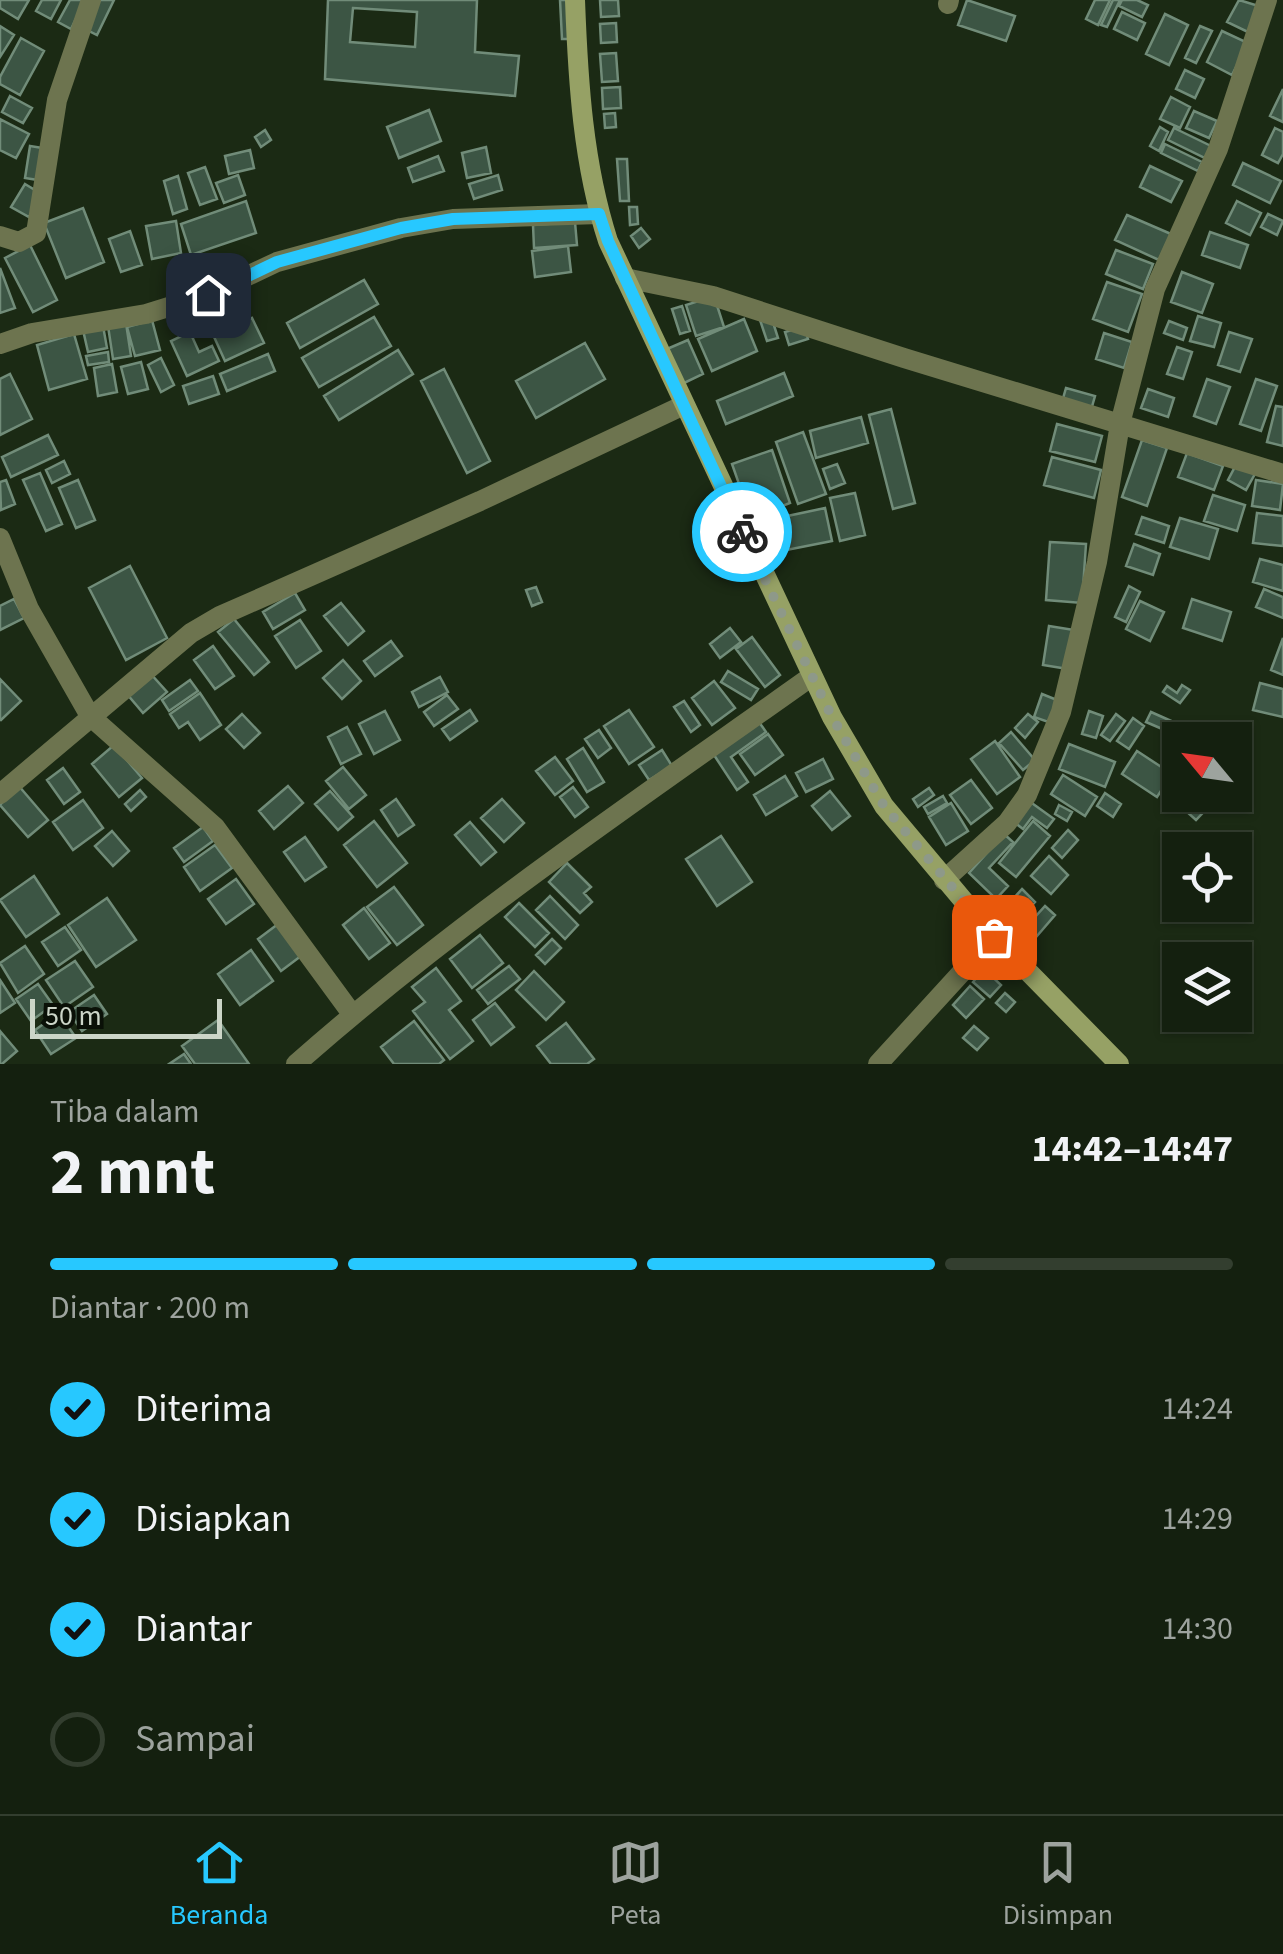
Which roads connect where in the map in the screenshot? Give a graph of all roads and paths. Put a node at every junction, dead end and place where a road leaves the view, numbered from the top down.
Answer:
1 (91, 0) edge
2 (576, 0) edge
3 (1267, 0) edge
4 (599, 214) junction
5 (0, 236) edge
6 (625, 278) junction
7 (0, 344) edge
8 (684, 406) junction
9 (1120, 424) junction
10 (1283, 474) edge
11 (0, 538) edge
12 (812, 676) junction
13 (90, 716) junction
14 (0, 794) edge
15 (944, 880) junction
16 (994, 937) junction
17 (352, 1014) junction
18 (296, 1064) edge
19 (878, 1064) edge
20 (1119, 1064) edge

1 - 5 street
2 - 4 main road
3 - 9 street
4 - 6 main road
4 - 7 street
6 - 8 main road
6 - 9 street
8 - 12 main road
8 - 13 street
9 - 10 street
9 - 15 street
11 - 13 street
12 - 15 main road
12 - 17 street
13 - 14 street
13 - 17 street
15 - 16 main road
16 - 19 street
16 - 20 main road
17 - 18 street

